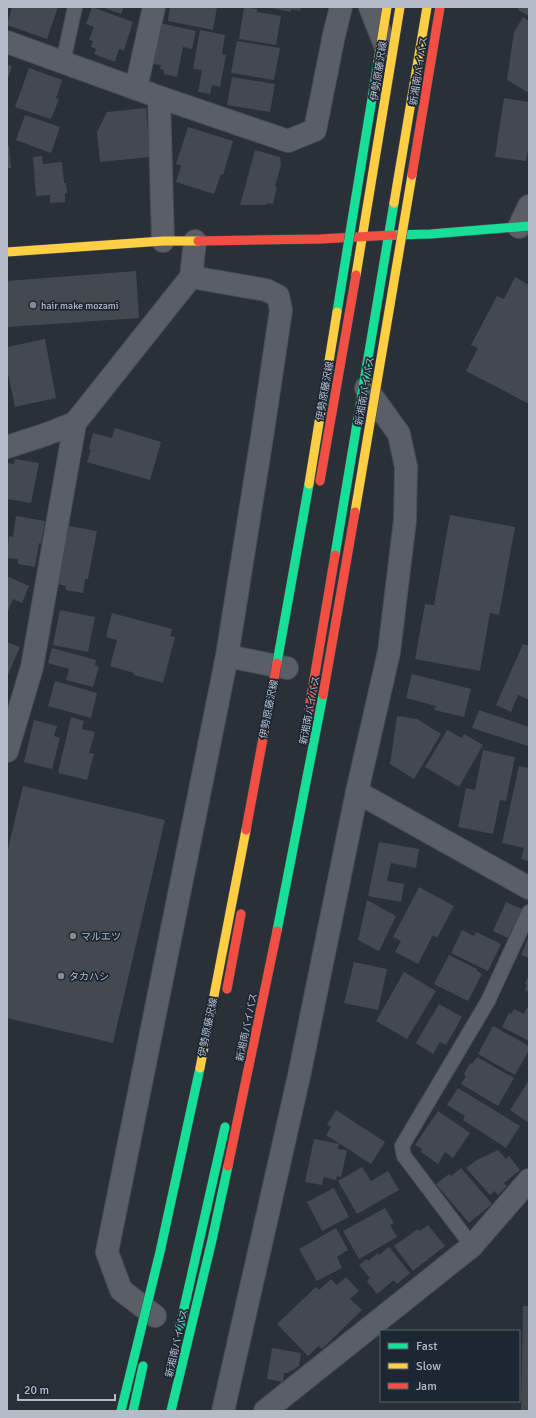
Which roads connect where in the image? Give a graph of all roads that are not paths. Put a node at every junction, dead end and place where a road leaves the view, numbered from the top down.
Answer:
1 (75, 7) edge
2 (154, 7) edge
3 (341, 7) edge
4 (370, 7) edge
5 (387, 7) edge
6 (400, 7) edge
7 (427, 7) edge
8 (440, 7) edge
9 (7, 42) edge
10 (63, 62) junction
11 (391, 62) junction
12 (136, 88) junction
13 (159, 97) junction
14 (529, 206) edge
15 (524, 226) edge
16 (389, 235) junction
17 (362, 236) junction
18 (163, 241) junction
19 (196, 241) junction
20 (7, 252) edge
21 (191, 277) junction
22 (363, 384) junction
23 (75, 422) junction
24 (7, 447) edge
25 (319, 490) dead end
26 (227, 656) junction
27 (287, 668) dead end
28 (308, 717) dead end
29 (7, 751) edge
30 (357, 792) junction
31 (529, 888) edge
32 (244, 903) dead end
33 (529, 912) edge
34 (225, 996) dead end
35 (227, 1117) dead end
36 (529, 1180) edge
37 (472, 1246) junction
38 (155, 1316) dead end
39 (178, 1336) dead end
40 (144, 1360) dead end
41 (121, 1411) edge
42 (133, 1411) edge
43 (171, 1411) edge
44 (223, 1411) edge
45 (265, 1411) edge

1 - 10 lane
2 - 12 street
3 - 13 street
4 - 11 street
5 - 41 main road, bridge
6 - 11 main road, 伊勢原藤沢線
7 - 16 main road
8 - 43 main road, 新湘南バイパス, bridge
9 - 10 street
10 - 12 street
11 - 17 main road, 伊勢原藤沢線
12 - 13 street
13 - 18 street
14 - 15 street
15 - 16 main road
16 - 17 main road
16 - 22 main road
17 - 19 main road
17 - 25 main road, 伊勢原藤沢線
18 - 19 main road
18 - 20 main road
19 - 21 street
21 - 23 street
21 - 26 street
22 - 28 main road
22 - 30 street
23 - 24 street
23 - 29 street
26 - 27 street
26 - 38 street
30 - 31 street
30 - 44 street
32 - 34 main road, 伊勢原藤沢線
33 - 37 lane
35 - 39 main road
36 - 37 street
37 - 45 street
40 - 42 main road

